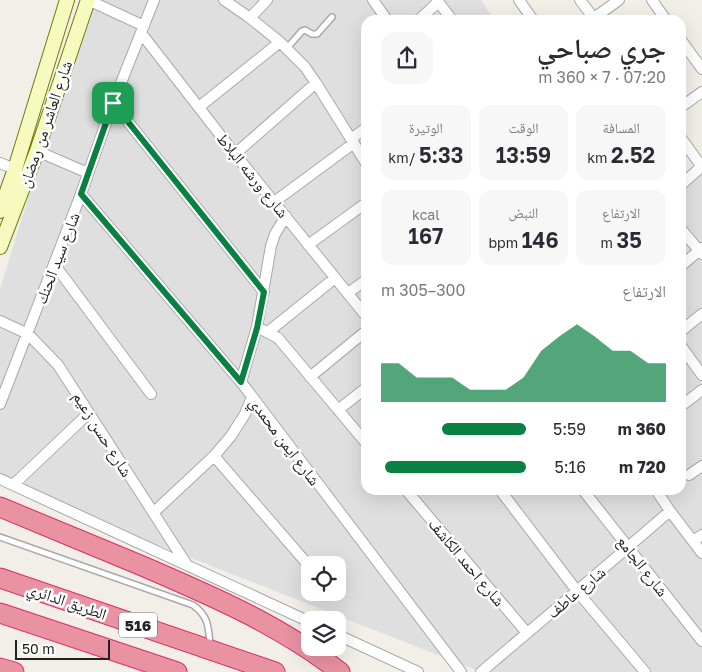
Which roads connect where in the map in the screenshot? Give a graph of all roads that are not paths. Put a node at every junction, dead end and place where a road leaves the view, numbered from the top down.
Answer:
1 (68, 0) edge
2 (88, 0) edge
3 (154, 0) edge
4 (224, 0) edge
5 (267, 0) edge
6 (373, 0) edge
7 (519, 0) edge
8 (580, 0) edge
9 (619, 0) edge
10 (652, 0) edge
11 (438, 1) edge
12 (384, 15) edge
13 (424, 15) edge
14 (448, 15) edge
15 (530, 15) edge
16 (590, 15) edge
17 (598, 15) edge
18 (662, 15) edge
19 (332, 16) dead end
20 (250, 18) junction
21 (142, 29) junction
22 (283, 45) junction
23 (686, 47) edge
24 (702, 69) edge
25 (316, 83) junction
26 (702, 92) edge
27 (113, 103) junction
28 (686, 103) edge
29 (199, 107) junction
30 (361, 133) edge
31 (352, 141) junction
32 (686, 145) edge
33 (37, 151) junction
34 (235, 154) junction
35 (361, 155) edge
36 (0, 163) edge
37 (702, 166) edge
38 (15, 169) junction
39 (88, 173) junction
40 (686, 180) edge
41 (81, 194) junction
42 (274, 202) junction
43 (361, 207) edge
44 (0, 212) edge
45 (286, 216) junction
46 (686, 234) edge
47 (308, 245) junction
48 (0, 247) edge
49 (701, 251) edge
50 (686, 262) edge
51 (54, 264) junction
52 (335, 278) junction
53 (361, 284) edge
54 (264, 292) junction
55 (348, 294) junction
56 (361, 310) edge
57 (702, 314) edge
58 (0, 321) edge
59 (686, 327) edge
60 (257, 328) junction
61 (268, 332) junction
62 (28, 334) junction
63 (361, 336) edge
64 (686, 353) edge
65 (702, 375) edge
66 (310, 377) junction
67 (241, 382) junction
68 (702, 390) edge
69 (361, 392) edge
70 (151, 394) dead end
71 (252, 397) junction
72 (686, 402) edge
73 (0, 404) edge
74 (338, 410) junction
75 (89, 413) junction
76 (361, 437) edge
77 (214, 456) junction
78 (702, 466) edge
79 (689, 475) dead end
80 (0, 479) edge
81 (13, 485) junction
82 (414, 495) edge
83 (504, 495) edge
84 (587, 495) edge
85 (659, 495) edge
86 (0, 507) edge
87 (670, 511) junction
88 (153, 513) junction
89 (702, 535) edge
90 (0, 537) edge
91 (693, 542) junction
92 (628, 547) junction
93 (702, 553) edge
94 (301, 557) edge
95 (188, 566) junction
96 (0, 578) edge
97 (577, 591) junction
98 (0, 613) edge
99 (301, 618) edge
100 (527, 633) junction
101 (346, 639) edge
102 (702, 641) edge
103 (210, 650) junction
104 (0, 668) edge
105 (14, 672) edge
106 (177, 672) edge
107 (275, 672) edge
108 (340, 672) edge
109 (418, 672) edge
110 (461, 672) edge
111 (481, 672) edge
112 (645, 672) edge

1 - 38 main road, شارع العاشر من رمضان
2 - 21 street
2 - 33 main road, شارع العاشر من رمضان
3 - 21 street, شارع سيد الحنك
4 - 20 street
5 - 20 street
6 - 12 street
7 - 15 street
8 - 16 street
9 - 17 street
10 - 18 street
11 - 13 street
11 - 14 street
19 - 22 lane
20 - 22 street
21 - 27 street, شارع سيد الحنك
21 - 29 street, شارع ورشه البلاط
22 - 25 street
22 - 29 street
23 - 24 street
25 - 31 street
25 - 34 street
26 - 28 street
27 - 39 street, شارع سيد الحنك
27 - 54 street
29 - 34 street, شارع ورشه البلاط
30 - 31 street
31 - 35 street
31 - 42 street
32 - 37 street
33 - 39 street
33 - 48 main road, شارع العاشر من رمضان
34 - 42 street, شارع ورشه البلاط
36 - 38 street
37 - 40 street
38 - 44 main road, شارع العاشر من رمضان
39 - 41 street, شارع سيد الحنك
41 - 51 street, شارع سيد الحنك
41 - 67 street, شارع ايمن محمدي
42 - 45 street, شارع ورشه البلاط
43 - 47 street
45 - 47 street, شارع ورشه البلاط
45 - 54 street
46 - 49 street
47 - 52 street, شارع ورشه البلاط
49 - 50 street
51 - 62 street, شارع سيد الحنك
51 - 70 street
52 - 55 street, شارع ورشه البلاط
52 - 61 street
53 - 55 street
54 - 60 street
55 - 56 street, شارع ورشه البلاط
57 - 59 street
58 - 62 street, شارع حسن زعيم
60 - 61 street
60 - 67 street
61 - 66 street
62 - 73 street, شارع سيد الحنك
62 - 75 street, شارع حسن زعيم
63 - 66 street
64 - 65 street
66 - 74 street
67 - 71 street, شارع ايمن محمدي
68 - 72 street
69 - 74 street
71 - 77 street
71 - 110 street, شارع ايمن محمدي
74 - 76 street
75 - 81 street
75 - 88 street, شارع حسن زعيم
77 - 88 street
77 - 94 street
78 - 79 street
80 - 81 street
81 - 95 street
82 - 100 street, شارع احمد الكاشف
83 - 97 street
84 - 92 street, شارع الجامع
85 - 87 street
86 - 108 highway
87 - 91 street
87 - 92 street, شارع عاطف
88 - 95 street, شارع حسن زعيم
89 - 91 street
90 - 103 lane
91 - 93 street
92 - 97 street, شارع عاطف
92 - 102 street, شارع الجامع
95 - 99 street
96 - 103 highway, الطريق الدائري / 516
97 - 100 street, شارع عاطف
97 - 112 street
98 - 106 highway, الطريق الدائري / 516
100 - 111 street, شارع عاطف
101 - 109 street
103 - 107 highway, الطريق الدائري / 516
104 - 105 highway

